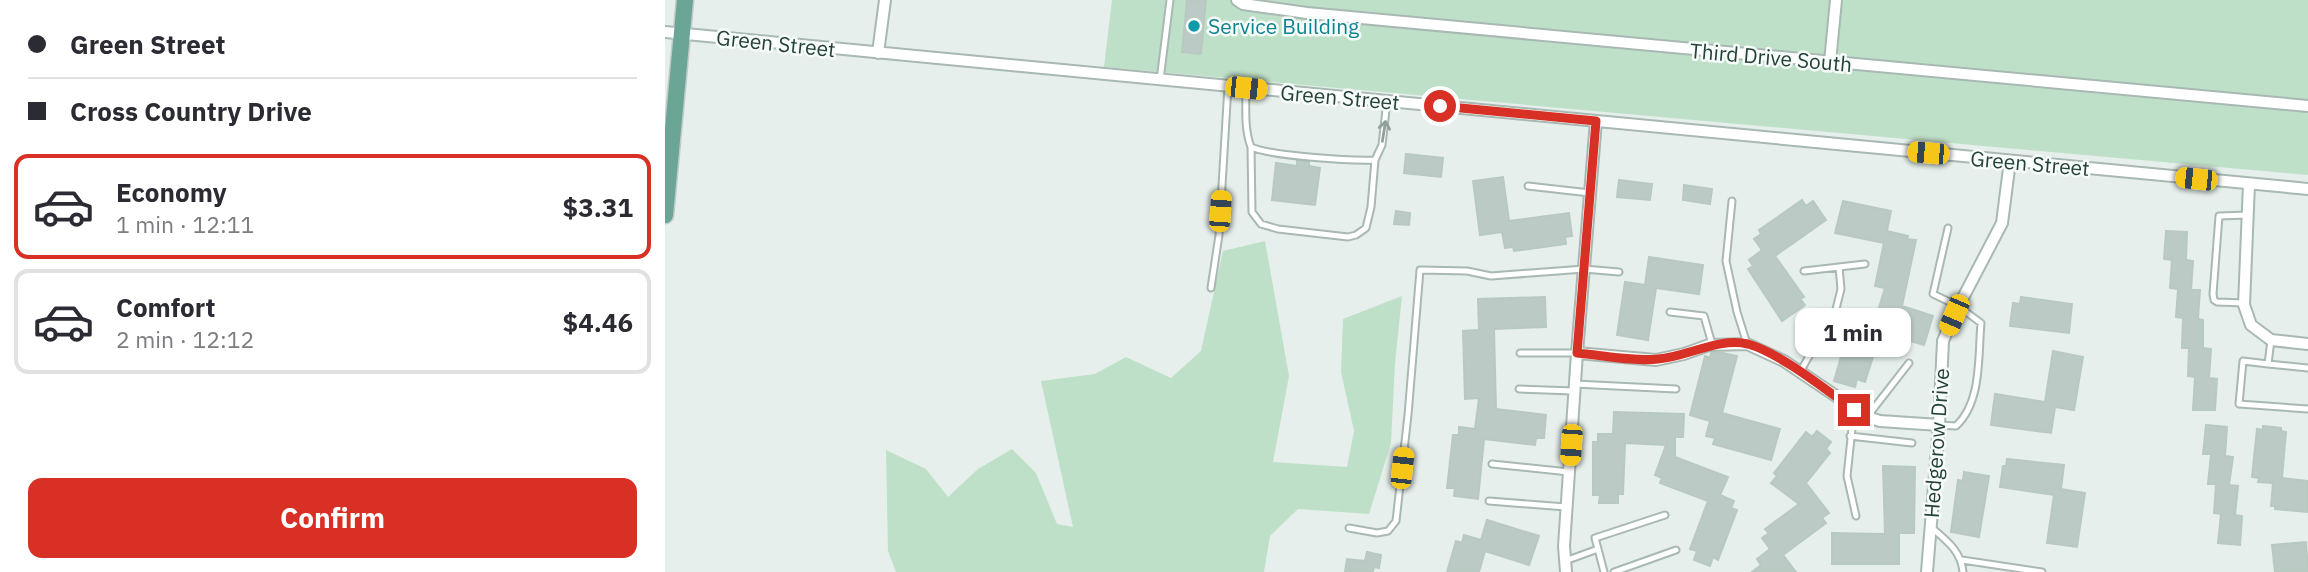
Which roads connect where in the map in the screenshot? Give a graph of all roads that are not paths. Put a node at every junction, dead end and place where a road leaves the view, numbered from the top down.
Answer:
1 (685, 0) edge
2 (885, 0) edge
3 (1170, 0) edge
4 (1237, 0) edge
5 (1836, 0) edge
6 (673, 33) edge
7 (878, 53) junction
8 (1830, 62) junction
9 (1160, 79) junction
10 (1228, 86) junction
11 (1246, 88) junction
12 (1387, 101) junction
13 (2308, 106) edge
14 (1596, 121) junction
15 (1251, 147) junction
16 (1375, 160) junction
17 (2010, 161) junction
18 (2249, 184) junction
19 (1528, 186) dead end
20 (2308, 189) edge
21 (1590, 193) junction
22 (1732, 201) dead end
23 (665, 206) edge
24 (2248, 215) junction
25 (1948, 228) dead end
26 (1865, 264) dead end
27 (1839, 267) junction
28 (1584, 269) junction
29 (1804, 271) dead end
30 (1619, 272) dead end
31 (1211, 288) dead end
32 (2244, 303) junction
33 (1958, 306) junction
34 (1670, 312) dead end
35 (2271, 340) junction
36 (1747, 344) junction
37 (2308, 344) edge
38 (1712, 345) junction
39 (1520, 353) dead end
40 (1577, 353) junction
41 (1909, 363) dead end
42 (2268, 364) junction
43 (2308, 368) edge
44 (1800, 372) junction
45 (1574, 387) junction
46 (1519, 389) dead end
47 (1676, 389) dead end
48 (2308, 409) edge
49 (1854, 410) junction
50 (1867, 417) junction
51 (1939, 425) junction
52 (1850, 436) junction
53 (1912, 443) dead end
54 (1492, 464) dead end
55 (1569, 472) junction
56 (1489, 501) dead end
57 (1566, 507) junction
58 (1665, 515) dead end
59 (1856, 516) dead end
60 (1931, 526) junction
61 (1349, 527) dead end
62 (1598, 550) junction
63 (1676, 550) dead end
64 (1962, 560) junction
65 (1566, 567) edge
66 (1604, 572) edge
67 (1614, 572) edge
68 (1927, 572) edge
69 (1963, 572) edge
70 (2042, 572) edge

1 - 6 main road
2 - 7 street
3 - 9 lane
4 - 8 street, Third Drive South
5 - 8 street
6 - 7 street, Green Street
6 - 23 main road
7 - 9 street, Green Street
8 - 13 street, Third Drive South
9 - 10 street, Green Street
10 - 11 street, Green Street
10 - 31 lane
11 - 12 street, Green Street
11 - 15 lane
12 - 14 street, Green Street
16 -> 12 lane
14 - 17 street, Green Street
14 - 21 street
15 - 16 lane
15 - 16 lane
17 - 18 street, Green Street
17 - 33 street, Hedgerow Drive
18 - 20 street, Green Street
18 - 24 street
19 - 21 lane
21 - 28 street
22 - 36 lane
24 - 32 street
24 - 32 lane
25 - 33 lane
26 - 27 lane
27 - 29 lane
27 - 44 lane
28 - 30 lane
28 - 40 street
28 - 61 lane
32 - 35 street
33 - 51 street, Hedgerow Drive
33 - 51 lane
34 - 38 lane
35 - 37 street
35 - 42 lane
36 - 38 street
36 - 44 street
38 - 40 street
39 - 40 lane
40 - 45 street
41 - 50 lane
42 - 43 lane
42 - 48 lane
44 - 49 street
45 - 46 lane
45 - 47 lane
45 - 55 street
49 - 50 street
49 - 52 lane
50 - 51 street
51 - 60 street, Hedgerow Drive
52 - 53 lane
52 - 59 lane
54 - 55 lane
55 - 57 street
56 - 57 lane
57 - 65 street
58 - 62 lane
60 - 64 lane
60 - 68 street, Hedgerow Drive
62 - 65 lane
62 - 66 lane
63 - 67 lane
64 - 69 lane
64 - 70 lane

